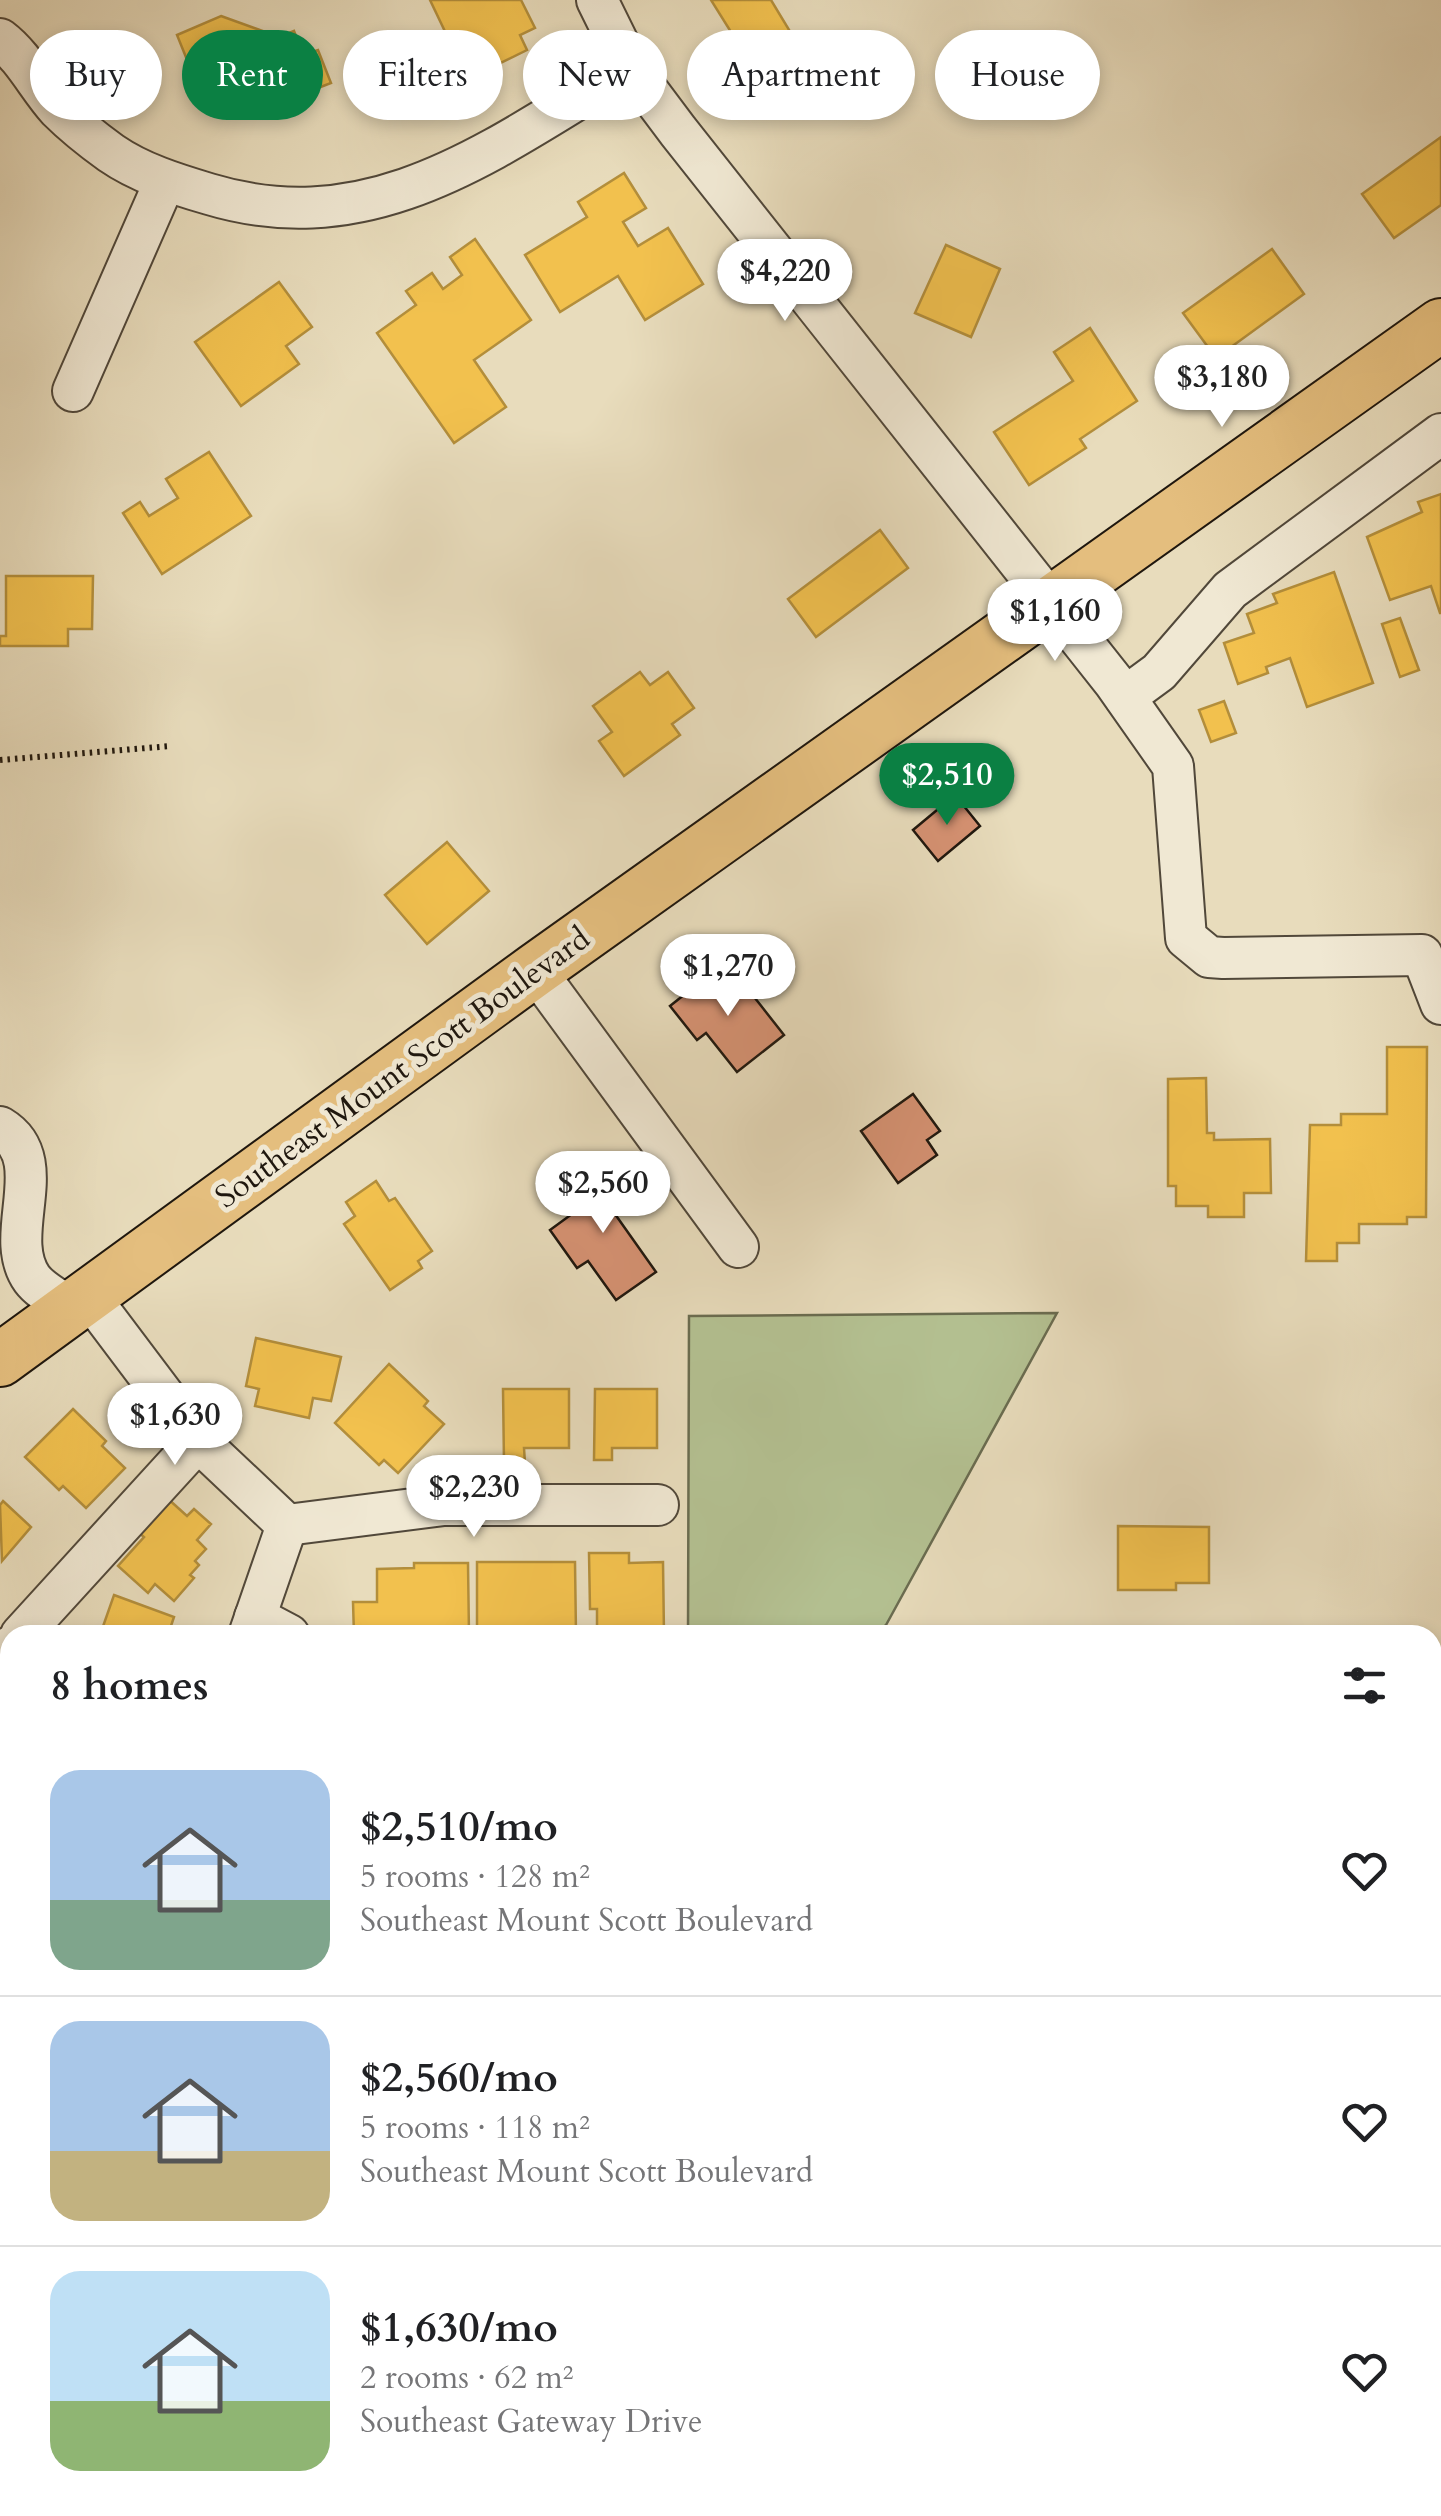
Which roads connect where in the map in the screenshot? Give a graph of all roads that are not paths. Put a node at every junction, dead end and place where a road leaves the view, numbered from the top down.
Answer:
1 (596, 0) edge
2 (611, 30) edge
3 (0, 39) edge
4 (667, 114) edge
5 (541, 120) edge
6 (165, 181) junction
7 (1441, 325) edge
8 (73, 391) dead end
9 (1441, 434) edge
10 (1050, 603) junction
11 (1125, 697) junction
12 (534, 970) junction
13 (1441, 1004) edge
14 (0, 1127) edge
15 (738, 1247) dead end
16 (79, 1301) junction
17 (0, 1360) edge
18 (198, 1441) junction
19 (658, 1505) dead end
20 (287, 1525) junction
21 (30, 1625) edge
22 (265, 1625) edge

1 - 2 street
3 - 6 street
4 - 10 street
5 - 6 street
6 - 8 street
7 - 10 main road, Southeast Mount Scott Boulevard
9 - 11 street
10 - 11 street
10 - 12 main road, Southeast Mount Scott Boulevard
11 - 13 street
12 - 15 street
12 - 16 main road, Southeast Mount Scott Boulevard
14 - 16 street
16 - 17 main road, Southeast Mount Scott Boulevard
16 - 18 street
18 - 20 street
18 - 21 street
19 - 20 street
20 - 22 street

